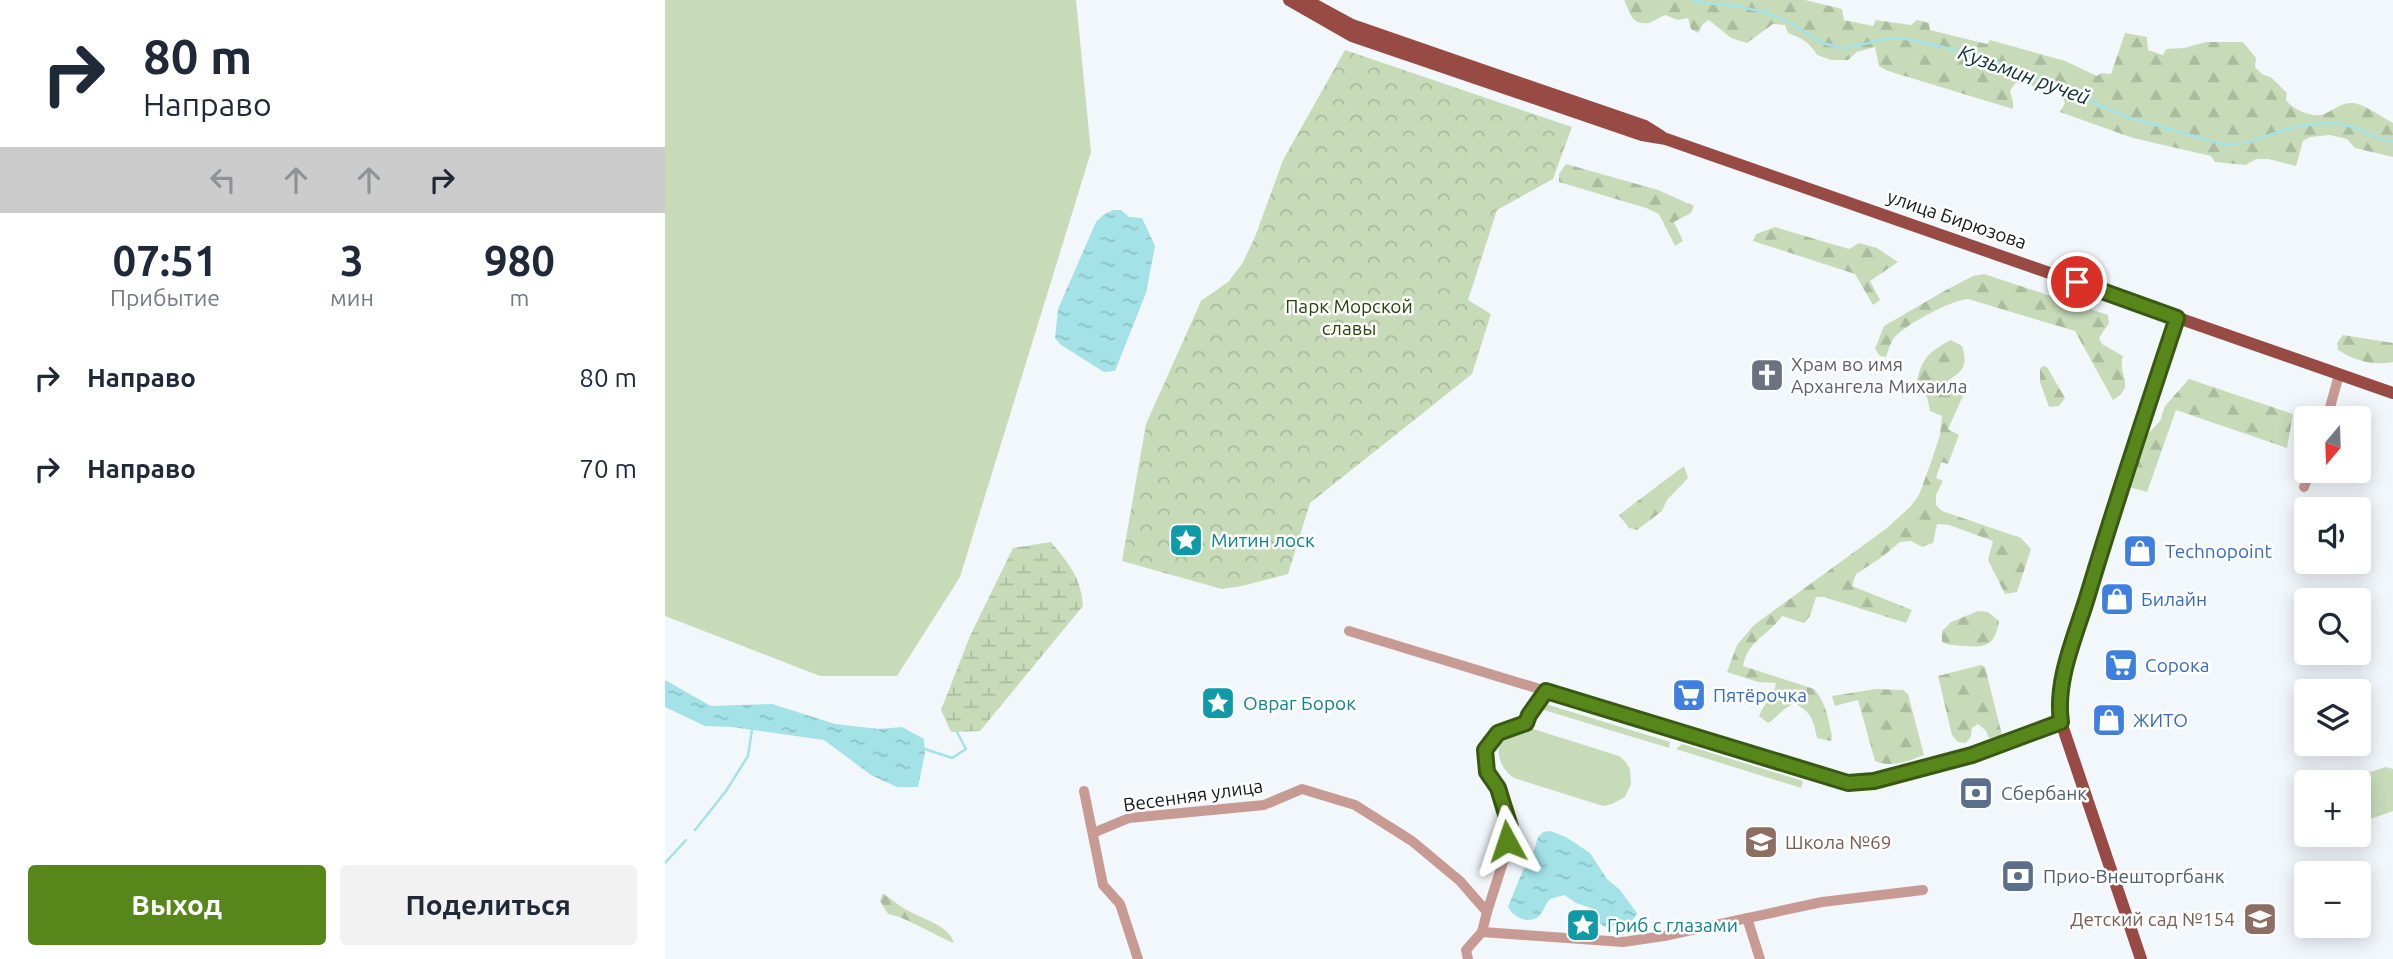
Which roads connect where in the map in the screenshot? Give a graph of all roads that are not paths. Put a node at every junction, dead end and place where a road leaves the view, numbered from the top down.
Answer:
1 (1289, 0) edge
2 (1306, 0) edge
3 (1666, 139) junction
4 (2177, 318) junction
5 (2339, 375) junction
6 (2393, 393) edge
7 (2330, 406) edge
8 (2305, 483) edge
9 (2304, 487) dead end
10 (1349, 631) dead end
11 (1546, 691) junction
12 (2061, 722) junction
13 (1084, 791) dead end
14 (1093, 833) junction
15 (1923, 890) dead end
16 (1487, 912) junction
17 (1747, 918) junction
18 (1482, 932) junction
19 (1467, 955) edge
20 (1138, 959) edge
21 (1760, 959) edge
22 (2141, 959) edge

1 - 3 main road, улица Бирюзова
2 - 3 main road, улица Бирюзова
3 - 4 main road, улица Бирюзова
4 - 5 main road, улица Бирюзова
4 - 12 main road
5 - 6 main road, улица Бирюзова
5 - 7 street
8 - 9 street
10 - 11 street
11 - 12 street
11 - 16 street
12 - 22 main road
13 - 14 street
14 - 16 street, Весенняя улица
14 - 20 street
15 - 17 street
16 - 18 street
17 - 18 street
17 - 21 street
18 - 19 street

